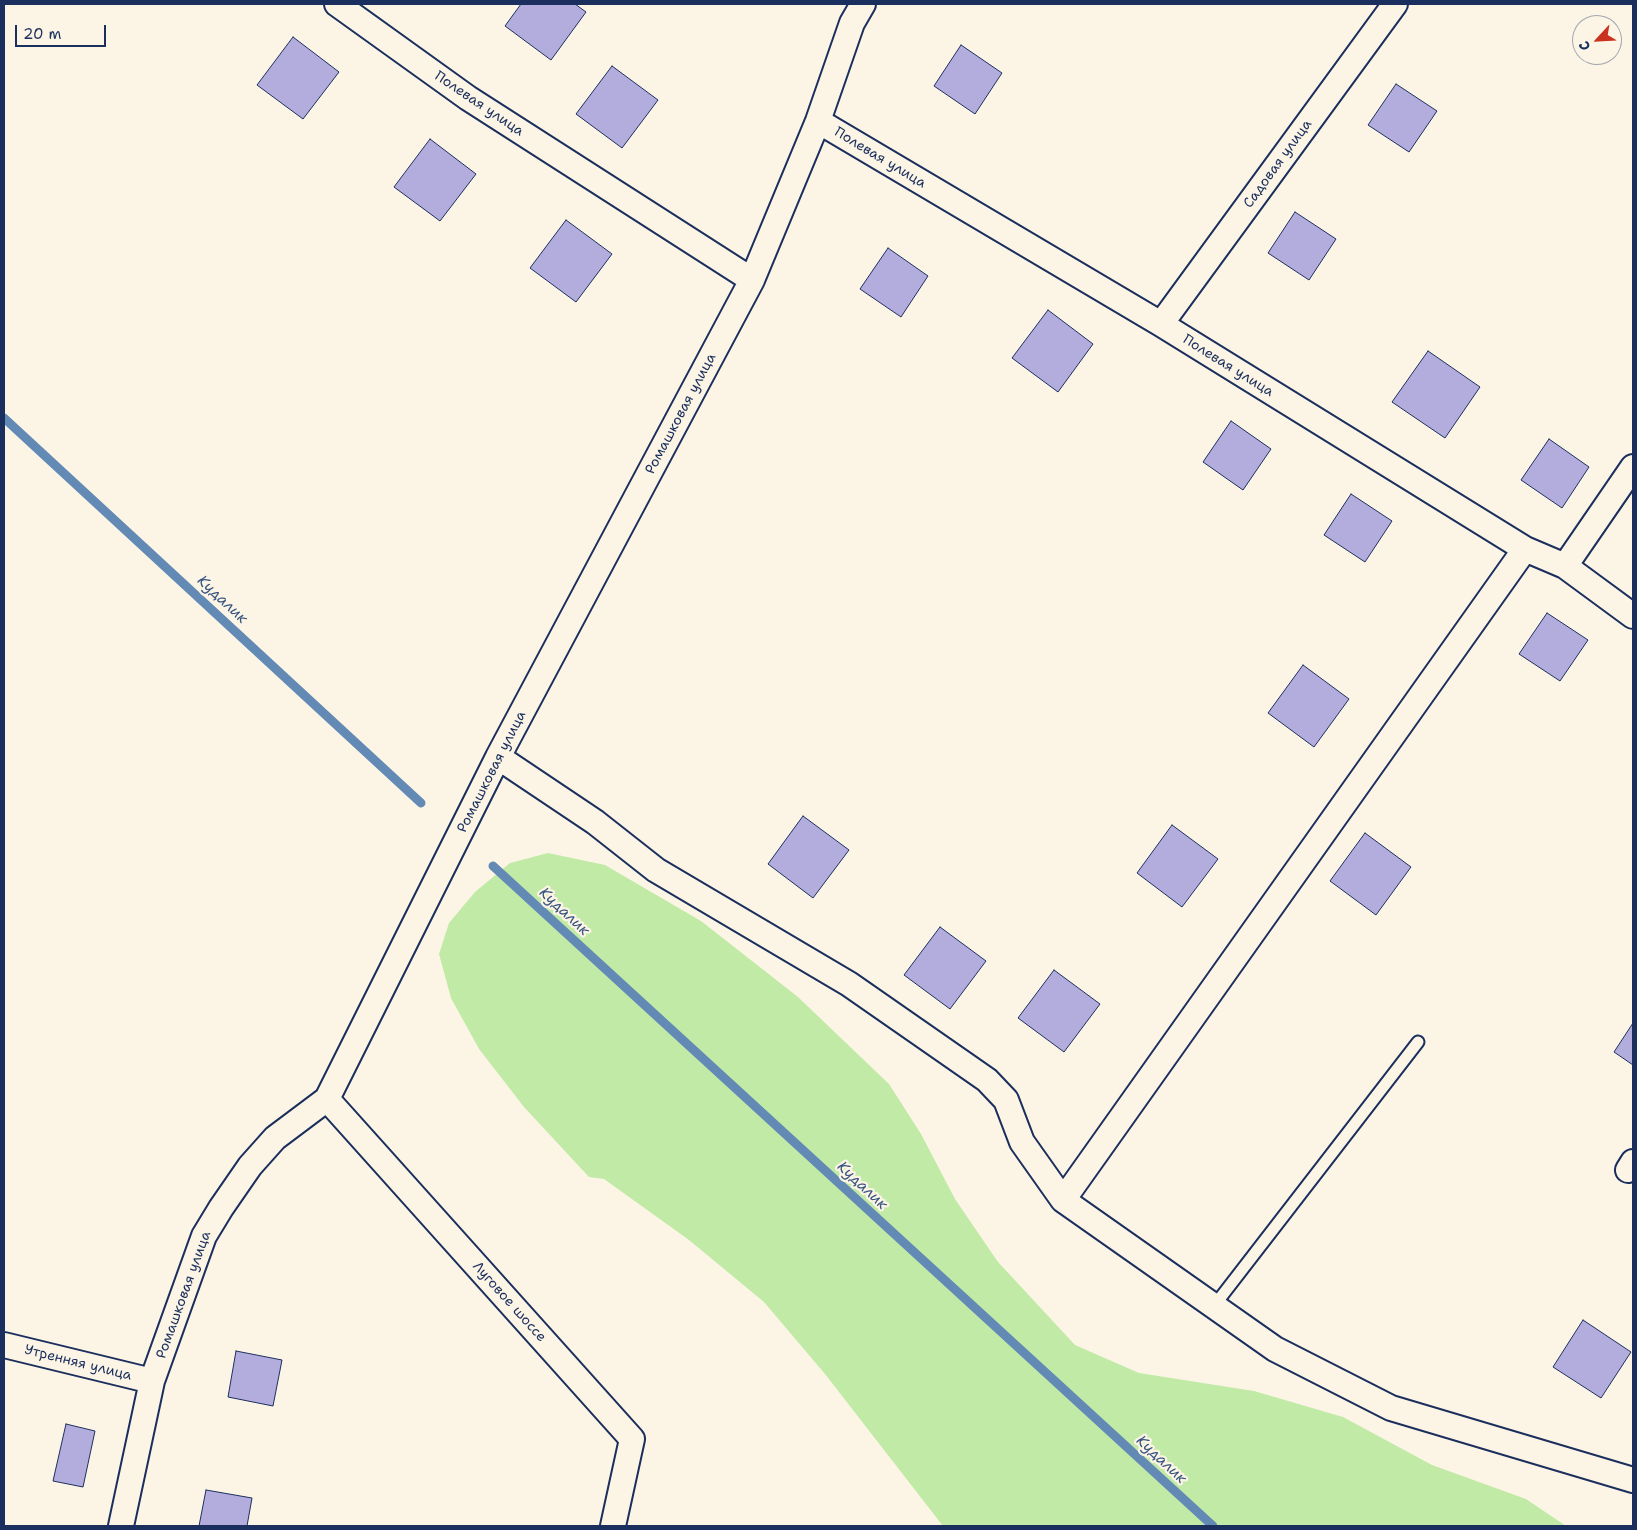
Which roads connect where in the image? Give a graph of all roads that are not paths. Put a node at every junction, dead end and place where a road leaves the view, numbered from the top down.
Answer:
1 (337, 4) edge
2 (863, 4) edge
3 (1395, 4) edge
4 (818, 121) junction
5 (752, 280) junction
6 (1161, 324) junction
7 (1633, 467) edge
8 (1525, 549) junction
9 (1564, 566) junction
10 (1633, 616) edge
11 (498, 757) junction
12 (1418, 1042) dead end
13 (327, 1100) junction
14 (1063, 1200) junction
15 (1214, 1306) junction
16 (4, 1345) edge
17 (152, 1381) junction
18 (1633, 1480) edge
19 (121, 1526) edge
20 (613, 1526) edge

1 - 5 street, Полевая улица
2 - 4 street, Ромашковая улица
3 - 6 street, Садовая улица
4 - 5 street, Ромашковая улица
4 - 6 street, Полевая улица
5 - 11 street, Ромашковая улица
6 - 8 street, Полевая улица
7 - 9 street
8 - 9 street, Полевая улица
8 - 14 street
9 - 10 street, Полевая улица
11 - 13 street, Ромашковая улица
11 - 14 street
12 - 15 lane
13 - 17 street, Ромашковая улица
13 - 20 street, Луговое шоссе
14 - 15 street
15 - 18 street
16 - 17 street, Утренняя улица
17 - 19 street, Ромашковая улица

